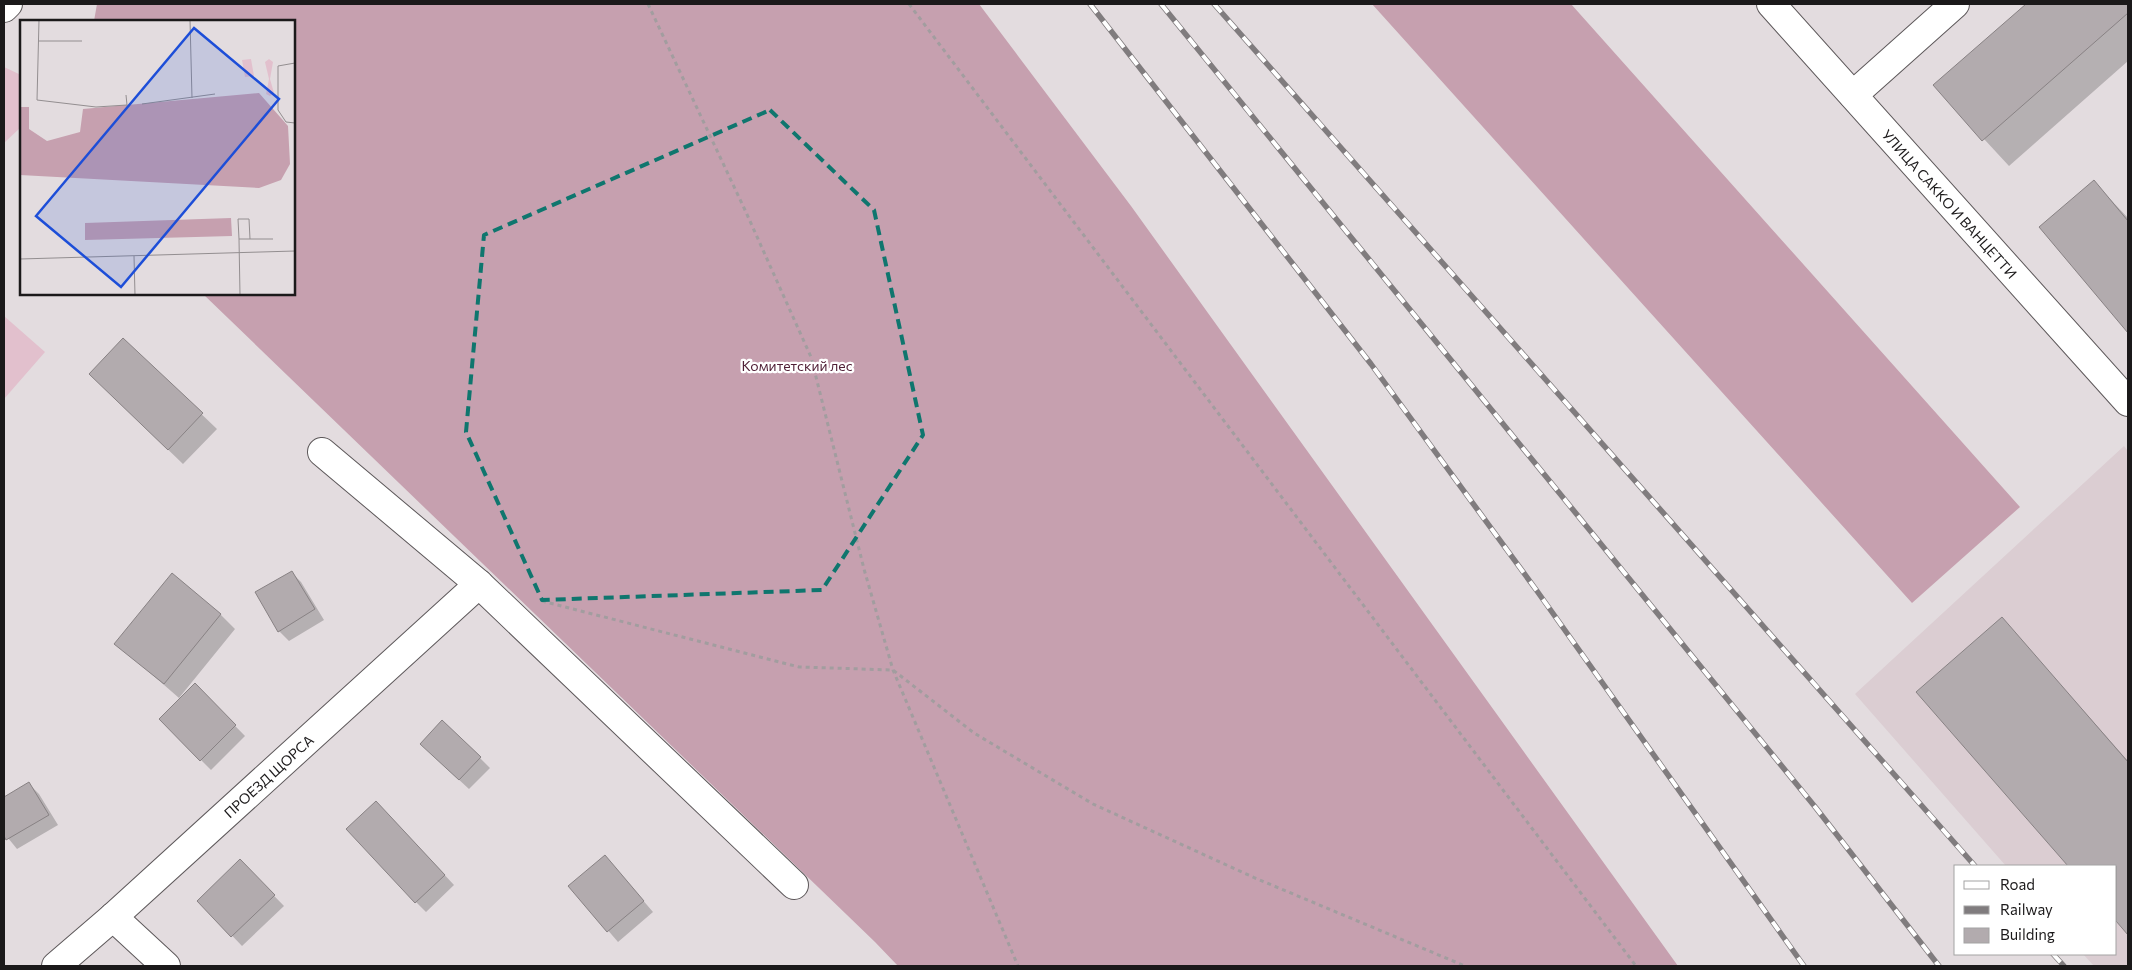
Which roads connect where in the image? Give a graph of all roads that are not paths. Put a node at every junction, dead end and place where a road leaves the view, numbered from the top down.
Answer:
1 (8, 4) edge
2 (1771, 4) edge
3 (1955, 4) edge
4 (4, 8) edge
5 (1853, 95) junction
6 (2128, 402) edge
7 (322, 452) dead end
8 (479, 584) junction
9 (794, 885) dead end
10 (113, 917) junction
11 (56, 966) edge
12 (166, 966) edge

1 - 4 street
2 - 5 street, УЛИЦА САККО И ВАНЦЕТТИ
3 - 5 street
5 - 6 street, УЛИЦА САККО И ВАНЦЕТТИ
7 - 8 street
8 - 9 street
8 - 10 street, ПРОЕЗД ЩОРСА
10 - 11 street, ПРОЕЗД ЩОРСА
10 - 12 street

